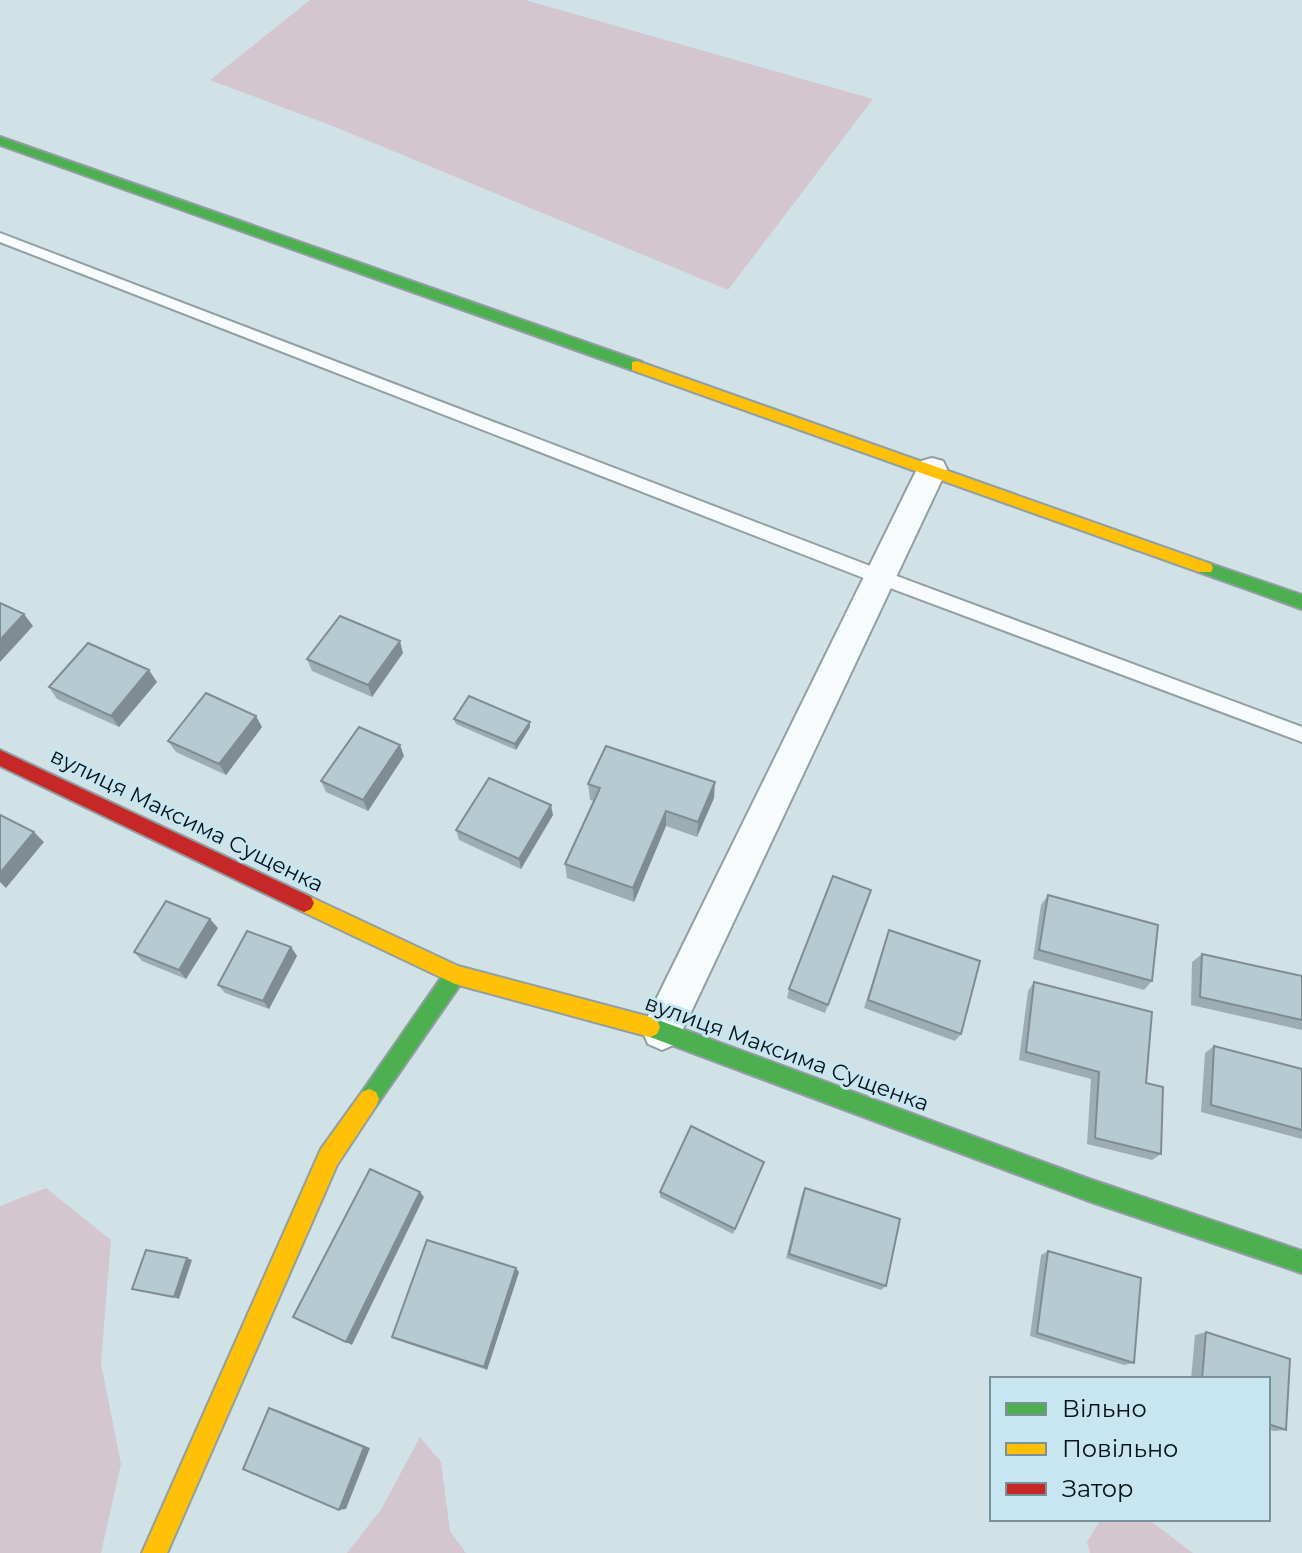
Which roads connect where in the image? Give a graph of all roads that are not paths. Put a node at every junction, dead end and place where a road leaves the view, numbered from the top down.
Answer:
1 (0, 141) edge
2 (0, 237) edge
3 (932, 469) junction
4 (880, 577) junction
5 (1302, 602) edge
6 (1302, 735) edge
7 (0, 758) edge
8 (455, 975) junction
9 (662, 1030) junction
10 (1302, 1262) edge
11 (154, 1553) edge

1 - 3 main road
2 - 4 lane
3 - 4 street
3 - 5 main road
4 - 6 lane
4 - 9 street
7 - 8 main road, вулиця Максима Сущенка
8 - 9 main road, вулиця Максима Сущенка
8 - 11 main road
9 - 10 main road, вулиця Максима Сущенка

